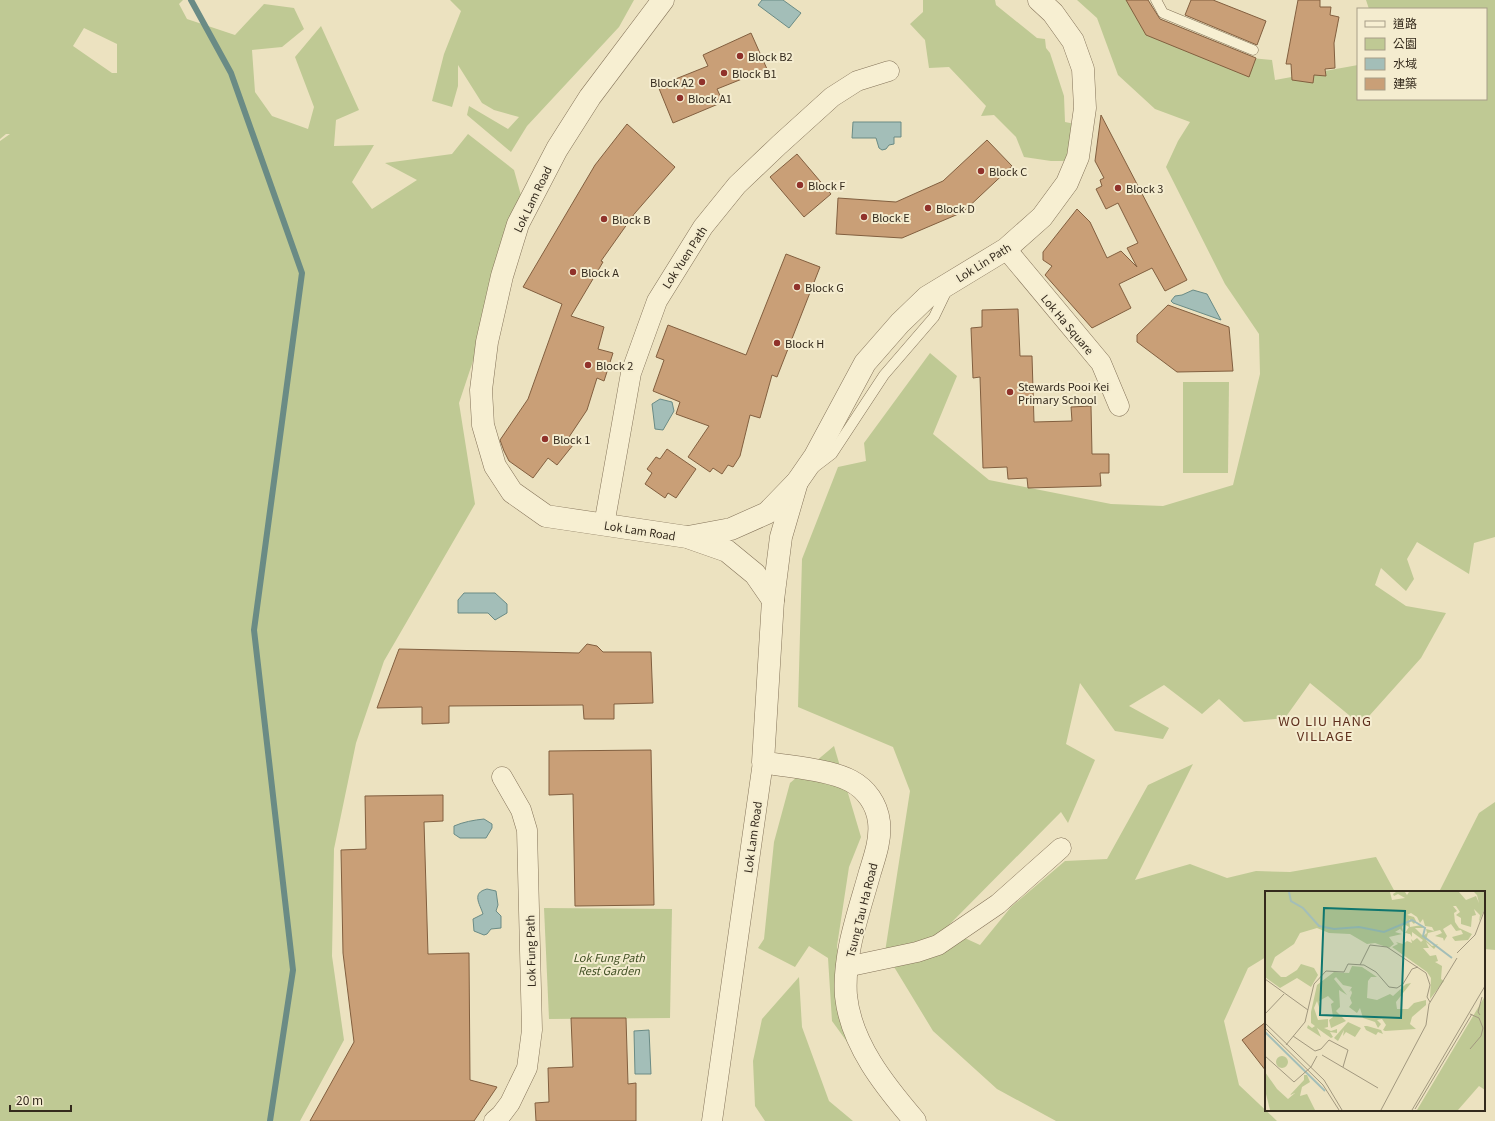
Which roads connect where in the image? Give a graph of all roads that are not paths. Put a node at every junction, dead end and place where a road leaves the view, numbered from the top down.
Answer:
1 (663, 0) edge
2 (1039, 0) edge
3 (1156, 0) edge
4 (1253, 50) dead end
5 (889, 71) dead end
6 (1006, 249) junction
7 (1119, 406) dead end
8 (797, 482) junction
9 (604, 525) junction
10 (686, 538) junction
11 (774, 600) junction
12 (762, 762) junction
13 (502, 777) dead end
14 (1061, 848) dead end
15 (846, 966) junction
16 (494, 1121) edge
17 (712, 1121) edge
18 (915, 1121) edge

1 - 9 street, Lok Lam Road
2 - 6 street, Lok Lin Path
3 - 4 lane
5 - 9 street, Lok Yuen Path
6 - 7 street, Lok Ha Square
6 - 8 street, Lok Lin Path
8 - 10 street, Lok Lin Path
8 - 11 street, Lok Lin Path
9 - 10 street, Lok Lam Road
10 - 11 street, Lok Lam Road
11 - 12 street, Lok Lam Road
12 - 15 street, Tsung Tau Ha Road
12 - 17 street, Lok Lam Road
13 - 16 street, Lok Fung Path
14 - 15 street
15 - 18 street, Tsung Tau Ha Road

